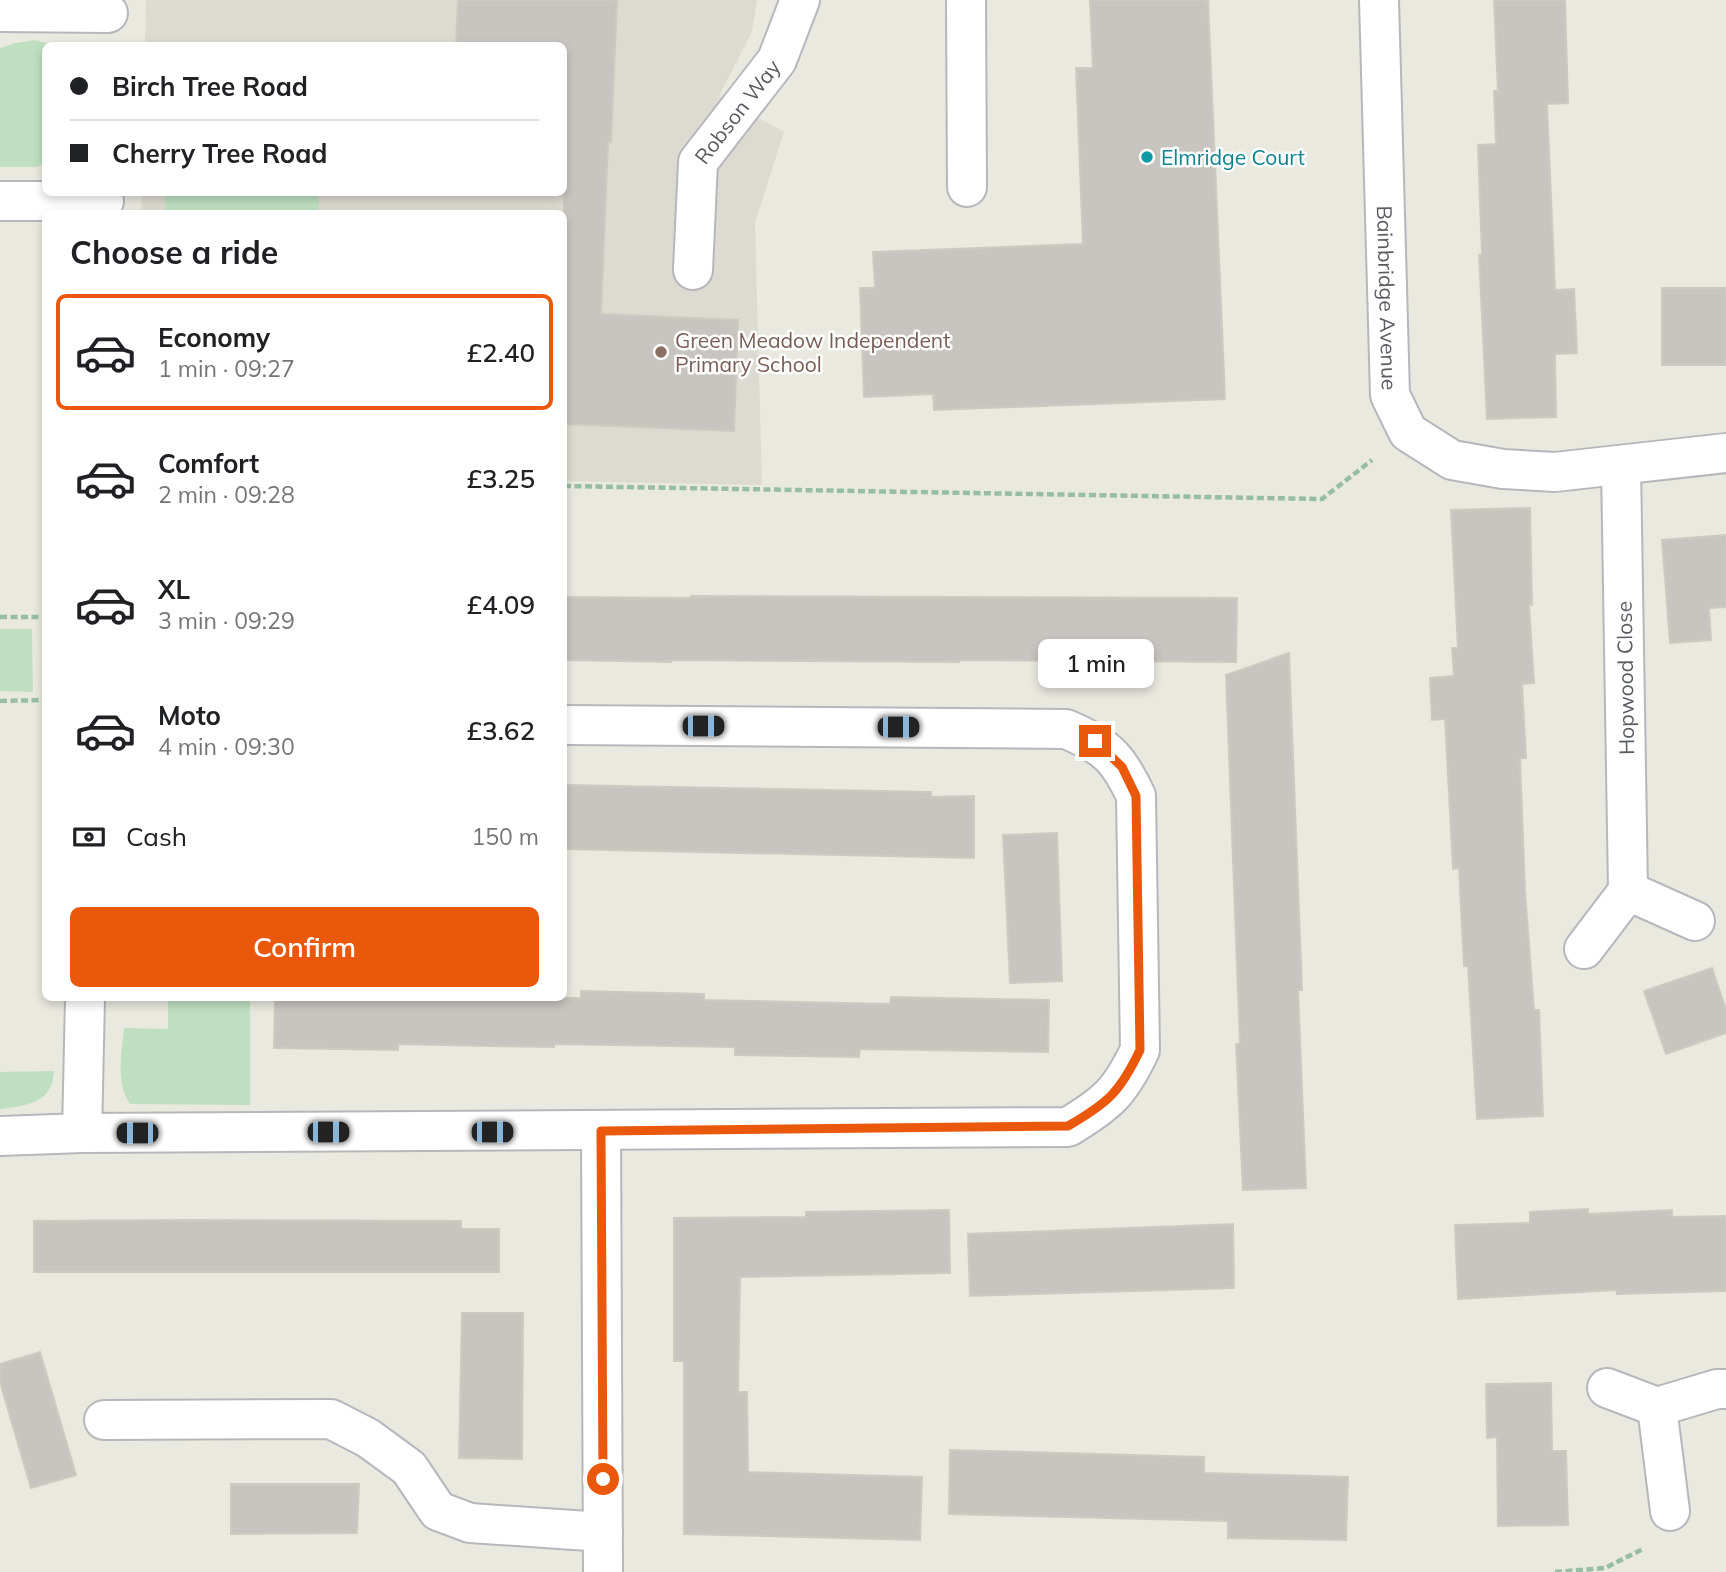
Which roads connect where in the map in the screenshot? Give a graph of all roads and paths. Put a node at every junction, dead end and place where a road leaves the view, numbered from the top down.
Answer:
1 (800, 0) edge
2 (966, 0) edge
3 (1379, 0) edge
4 (0, 12) edge
5 (108, 19) edge
6 (967, 187) dead end
7 (0, 201) edge
8 (104, 202) edge
9 (693, 270) dead end
10 (1408, 432) junction
11 (1726, 453) edge
12 (1621, 465) junction
13 (567, 486) edge
14 (0, 617) edge
15 (42, 617) edge
16 (42, 700) edge
17 (0, 701) edge
18 (567, 724) edge
19 (1629, 891) junction
20 (1695, 921) dead end
21 (1584, 949) dead end
22 (85, 1001) edge
23 (601, 1131) junction
24 (82, 1133) junction
25 (0, 1136) edge
26 (1607, 1388) dead end
27 (1726, 1389) edge
28 (1657, 1407) junction
29 (104, 1420) dead end
30 (1670, 1511) joint
31 (603, 1532) junction
32 (603, 1572) edge
33 (1555, 1572) edge

1 - 9 street, Robson Way
2 - 6 street
3 - 10 street, Bainbridge Avenue
4 - 5 street
7 - 8 street
10 - 12 street
10 - 13 path
11 - 12 street
12 - 19 street, Hopwood Close
14 - 15 path
16 - 17 path
18 - 23 street
19 - 20 street
19 - 21 street
22 - 24 street
23 - 24 street
23 - 31 street
24 - 25 street
26 - 28 street
27 - 28 street
28 - 30 street
29 - 31 street
30 - 33 path
31 - 32 street

